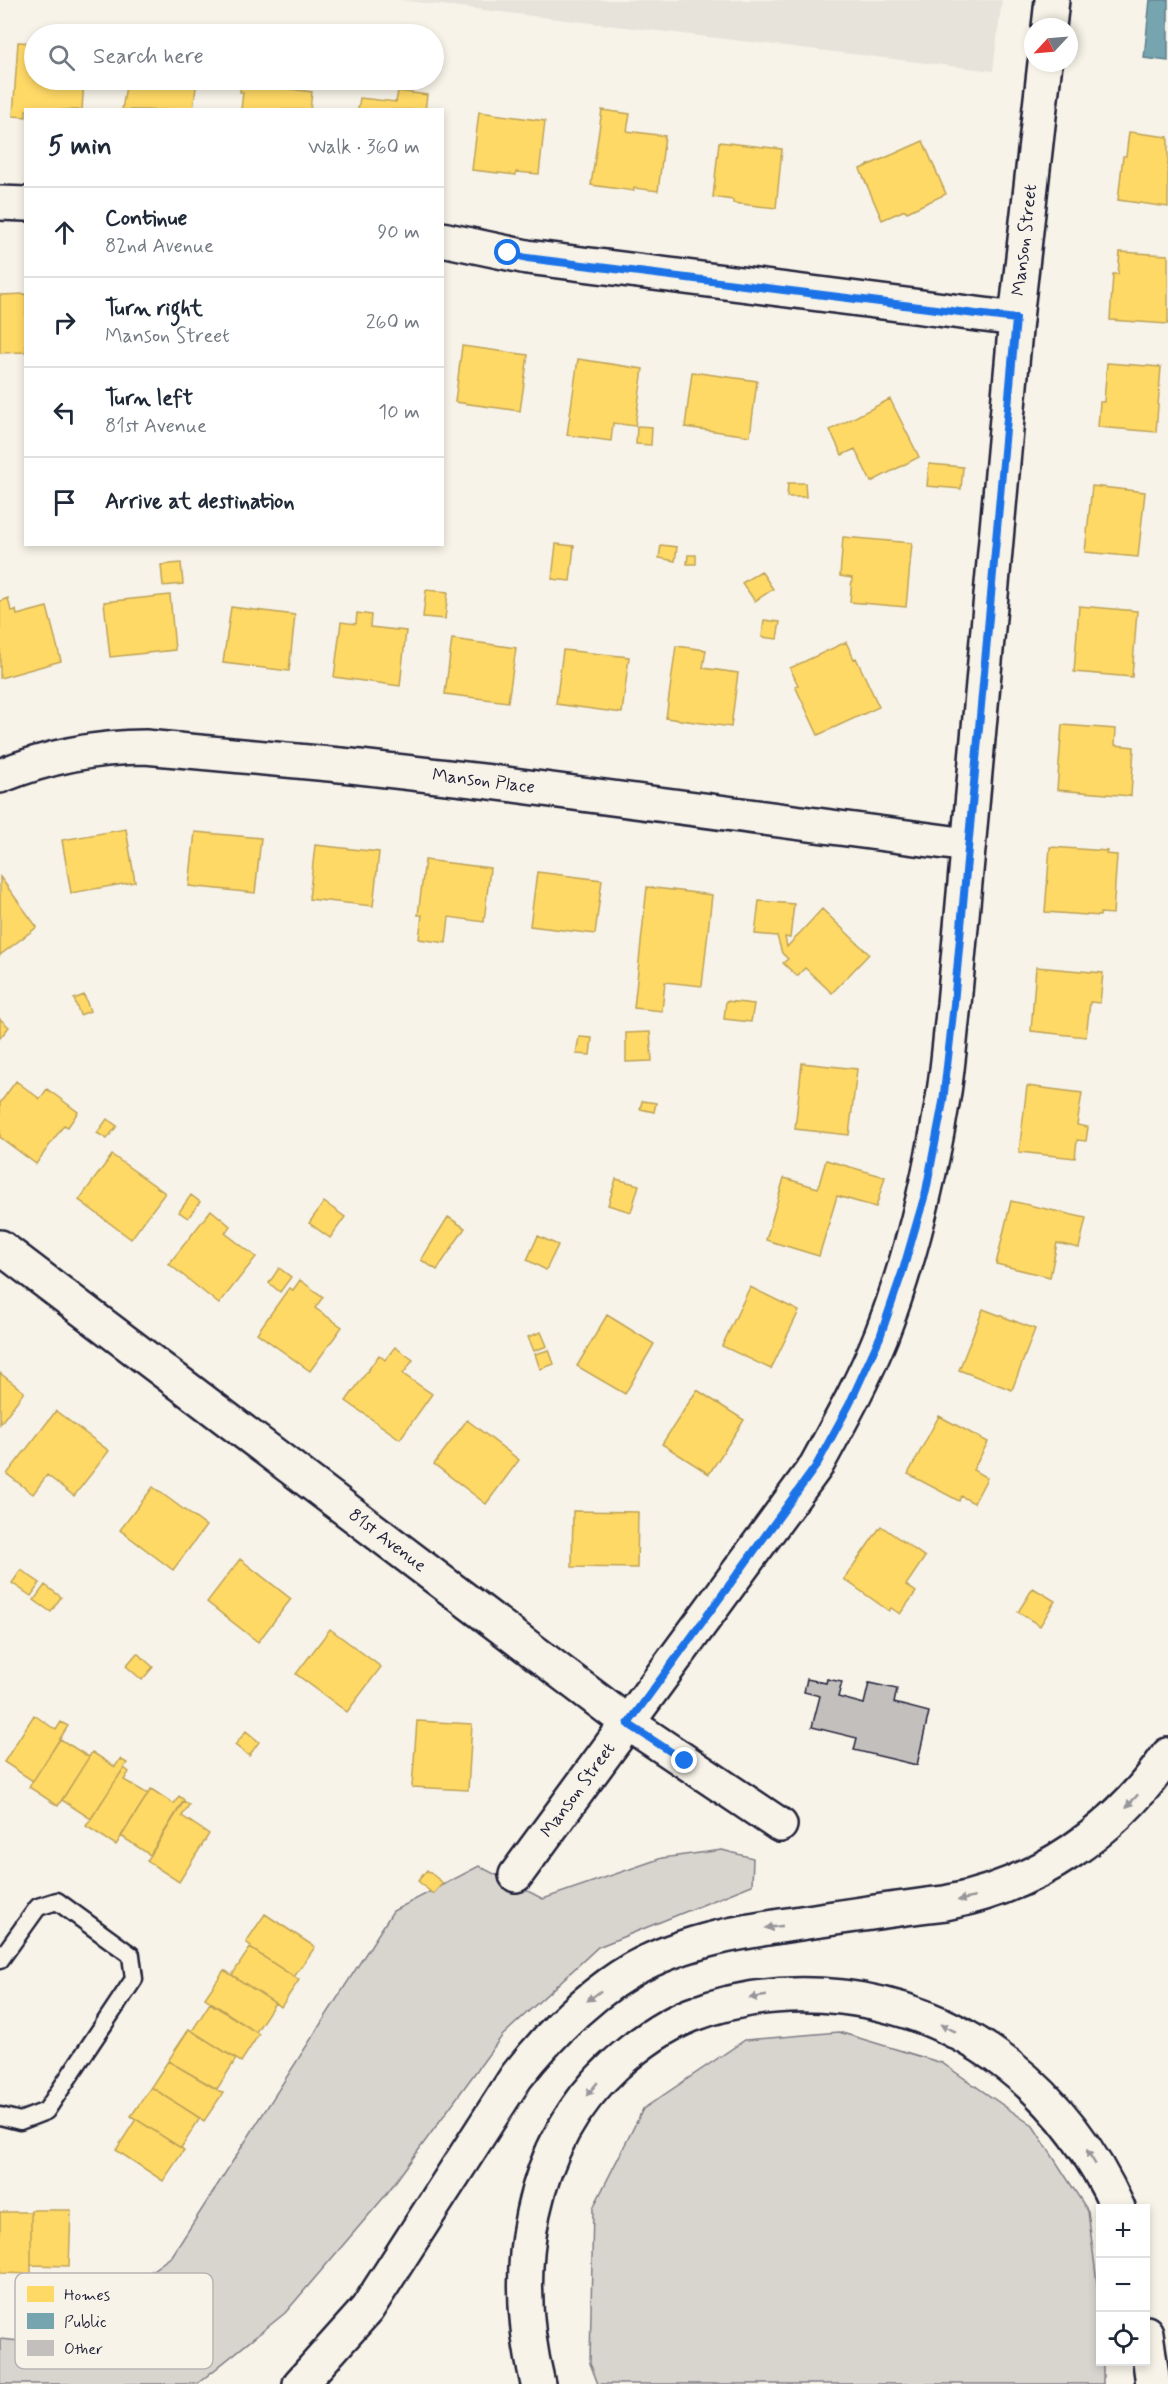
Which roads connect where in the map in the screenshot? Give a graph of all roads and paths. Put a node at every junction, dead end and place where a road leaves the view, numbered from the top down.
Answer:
1 (1053, 0) edge
2 (1050, 18) edge
3 (1044, 72) edge
4 (0, 203) edge
5 (24, 204) edge
6 (444, 239) edge
7 (1016, 319) junction
8 (0, 776) edge
9 (968, 845) junction
10 (0, 1247) edge
11 (628, 1724) junction
12 (1168, 1755) edge
13 (780, 1825) dead end
14 (516, 1875) dead end
15 (0, 1960) edge
16 (0, 2116) edge
17 (1116, 2204) edge
18 (1150, 2362) edge
19 (300, 2384) edge
20 (538, 2384) edge
21 (1153, 2384) edge

1 - 2 street
3 - 7 street, Manson Street
4 - 5 street
6 - 7 street
7 - 9 street, Manson Street
8 - 9 street, Manson Place
9 - 11 street, Manson Street
10 - 11 street, 81st Avenue
11 - 13 street, 81st Avenue
11 - 14 street, Manson Street
12 -> 19 street
15 - 16 lane
17 -> 20 street
18 - 21 street

